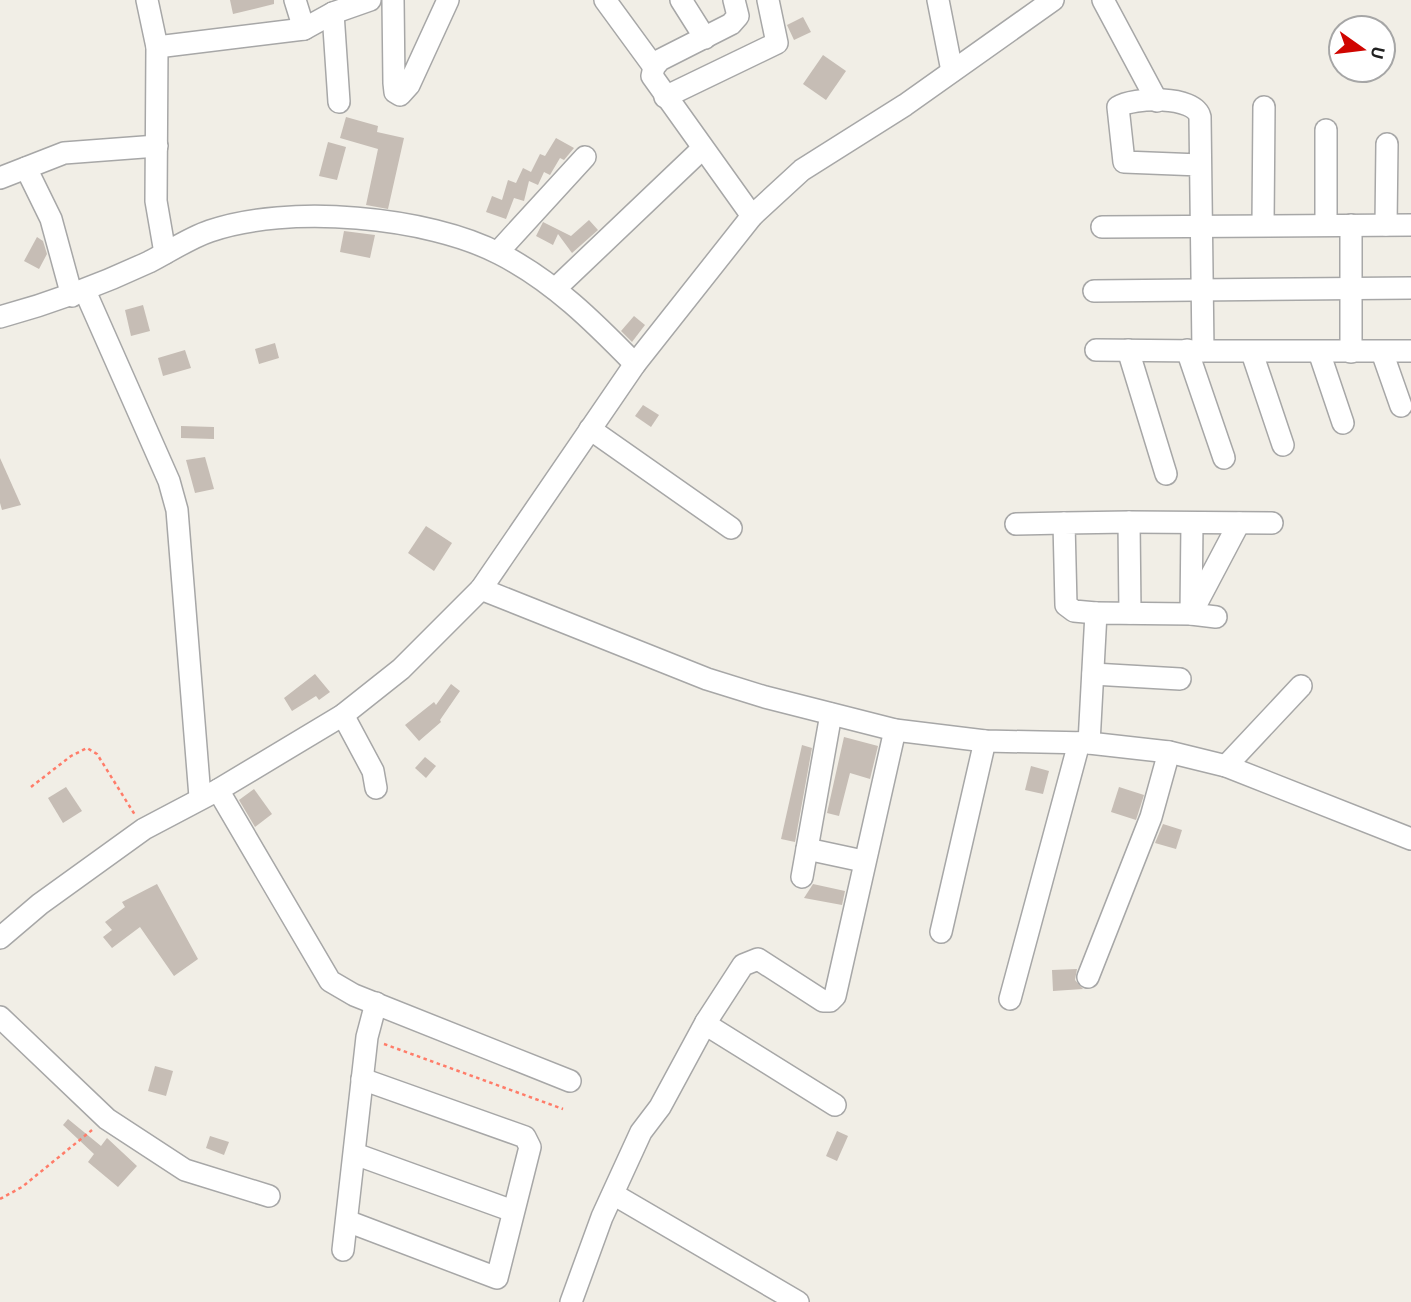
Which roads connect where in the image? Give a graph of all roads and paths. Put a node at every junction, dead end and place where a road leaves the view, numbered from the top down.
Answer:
1 (147, 0) edge
2 (295, 0) edge
3 (370, 0) edge
4 (393, 0) edge
5 (448, 0) edge
6 (605, 0) edge
7 (681, 0) edge
8 (734, 0) edge
9 (768, 0) edge
10 (938, 0) edge
11 (1053, 0) edge
12 (1103, 0) edge
13 (333, 13) junction
14 (304, 29) junction
15 (394, 32) junction
16 (430, 38) junction
17 (705, 38) junction
18 (157, 47) junction
19 (654, 67) junction
20 (952, 71) junction
21 (665, 97) junction
22 (1157, 101) junction
23 (339, 102) dead end
24 (1264, 107) dead end
25 (1326, 130) dead end
26 (1387, 144) dead end
27 (157, 146) junction
28 (702, 149) junction
29 (585, 157) dead end
30 (1200, 165) junction
31 (26, 168) junction
32 (0, 178) edge
33 (752, 216) junction
34 (1263, 224) junction
35 (1326, 224) junction
36 (1201, 225) junction
37 (1351, 225) junction
38 (1386, 225) junction
39 (1411, 225) edge
40 (1102, 227) dead end
41 (498, 252) junction
42 (165, 253) junction
43 (1202, 288) junction
44 (1350, 288) junction
45 (1411, 288) edge
46 (555, 289) junction
47 (1094, 291) dead end
48 (78, 293) junction
49 (0, 317) edge
50 (1096, 350) dead end
51 (1128, 350) junction
52 (1195, 351) junction
53 (1411, 351) edge
54 (1319, 352) junction
55 (1351, 352) junction
56 (1382, 352) junction
57 (1252, 353) junction
58 (635, 364) junction
59 (1401, 372) edge
60 (1401, 406) dead end
61 (1343, 423) dead end
62 (590, 429) junction
63 (1283, 445) dead end
64 (1224, 458) dead end
65 (1166, 474) dead end
66 (1129, 522) junction
67 (1064, 523) junction
68 (1192, 523) junction
69 (1239, 523) junction
70 (1272, 523) dead end
71 (1016, 524) dead end
72 (731, 528) dead end
73 (481, 589) junction
74 (1130, 612) junction
75 (1096, 613) junction
76 (1191, 614) junction
77 (1216, 617) dead end
78 (1093, 674) junction
79 (1180, 679) dead end
80 (1301, 686) dead end
81 (831, 714) junction
82 (343, 715) junction
83 (895, 730) junction
84 (985, 741) junction
85 (1084, 743) junction
86 (1169, 752) junction
87 (1226, 766) junction
88 (31, 787) dead end
89 (376, 788) dead end
90 (209, 794) junction
91 (144, 829) junction
92 (1410, 837) edge
93 (807, 849) junction
94 (863, 861) junction
95 (802, 877) dead end
96 (941, 932) dead end
97 (0, 938) edge
98 (1088, 977) dead end
99 (1010, 999) dead end
100 (376, 1003) junction
101 (0, 1017) edge
102 (706, 1022) junction
103 (367, 1037) junction
104 (362, 1080) junction
105 (570, 1081) dead end
106 (835, 1105) dead end
107 (563, 1110) dead end
108 (107, 1119) junction
109 (355, 1154) junction
110 (613, 1194) junction
111 (269, 1196) dead end
112 (0, 1199) edge
113 (513, 1211) junction
114 (347, 1221) junction
115 (343, 1250) dead end
116 (571, 1302) edge
117 (798, 1302) edge

1 - 18 street
2 - 14 street
3 - 13 street
4 - 15 street
5 - 16 street
6 - 19 street
7 - 17 street
8 - 17 street
9 - 21 street
10 - 20 street
11 - 20 street
12 - 22 street
13 - 14 street
13 - 23 street
14 - 18 street
15 - 16 street
15 - 16 street
17 - 19 street
18 - 27 street
19 - 21 street
20 - 33 street
21 - 28 street
22 - 30 street
22 - 30 street
24 - 34 street
25 - 35 street
26 - 38 street
27 - 31 street
27 - 42 street
28 - 33 street
28 - 46 street
29 - 41 street
30 - 36 street
31 - 32 street
31 - 48 street
33 - 58 street
34 - 35 street
34 - 36 street
35 - 37 street
36 - 40 street
36 - 43 street
37 - 38 street
37 - 44 street
38 - 39 street
41 - 42 street
41 - 46 street
42 - 48 street
43 - 44 street
43 - 47 street
43 - 52 street
44 - 45 street
44 - 55 street
46 - 58 street
48 - 49 street
48 - 90 street
50 - 51 street
51 - 52 street
51 - 65 street
52 - 57 street
52 - 64 street
53 - 56 street
54 - 55 street
54 - 57 street
54 - 61 street
55 - 56 street
56 - 59 street
57 - 63 street
58 - 62 street
59 - 60 street
62 - 72 street
62 - 73 street
66 - 67 street
66 - 68 street
66 - 74 street
67 - 71 street
67 - 75 street
68 - 69 street
68 - 76 street
69 - 70 street
69 - 76 street
73 - 81 street
73 - 82 street
74 - 75 street
74 - 76 street
75 - 78 street
76 - 77 street
78 - 79 street
78 - 85 street
80 - 87 street
81 - 83 street
81 - 93 street
82 - 89 street
82 - 90 street
83 - 84 street
83 - 94 street
84 - 85 street
84 - 96 street
85 - 86 street
85 - 99 street
86 - 87 street
86 - 98 street
87 - 92 street
88 - 91 path
90 - 91 street
90 - 100 street
91 - 97 street
93 - 94 street
93 - 95 street
94 - 102 street
100 - 103 street
100 - 105 street
101 - 108 street
102 - 106 street
102 - 110 street
103 - 104 street
103 - 107 path
104 - 109 street
104 - 113 street
108 - 111 street
108 - 112 path
109 - 113 street
109 - 114 street
110 - 116 street
110 - 117 street
113 - 114 street
114 - 115 street

